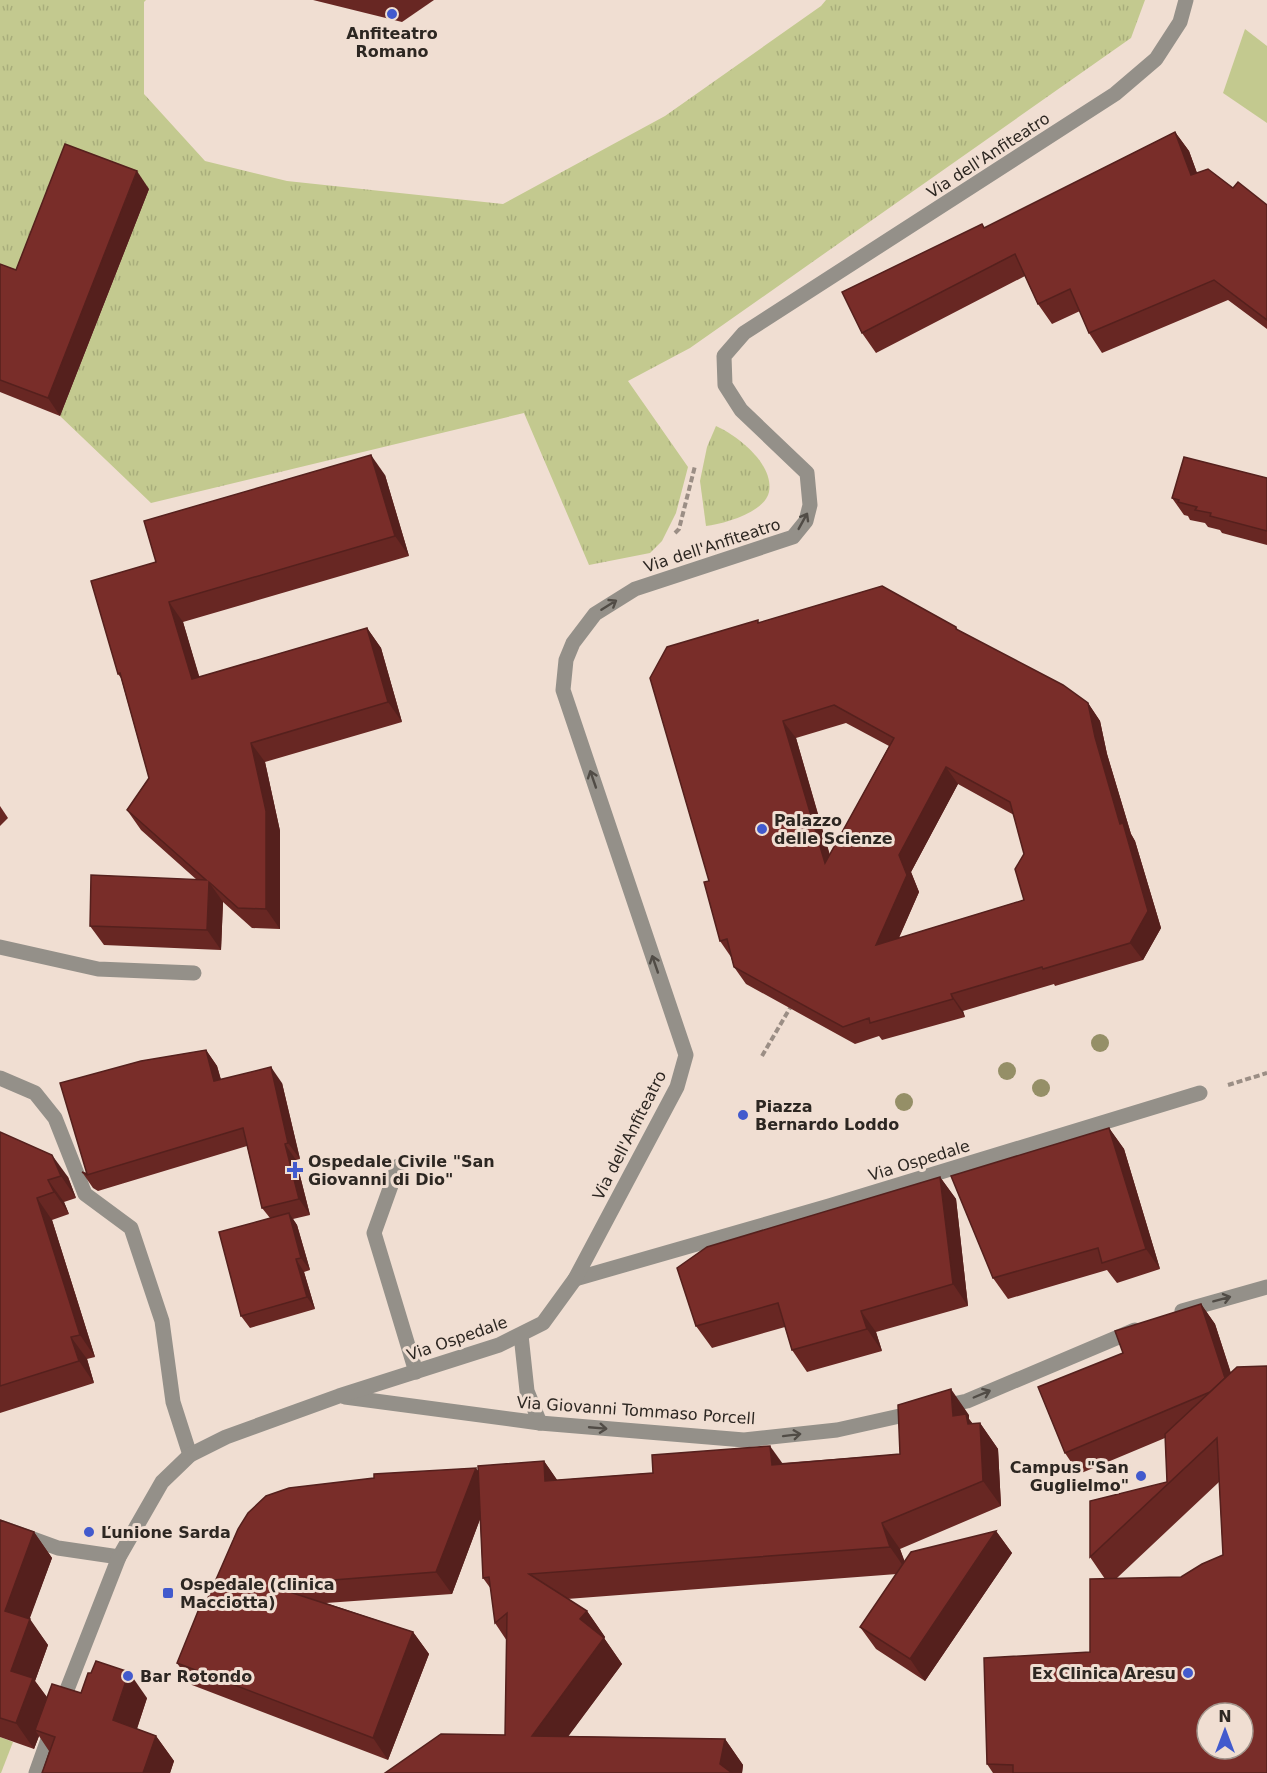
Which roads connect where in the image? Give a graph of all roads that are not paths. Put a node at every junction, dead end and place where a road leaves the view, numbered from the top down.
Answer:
1 (1186, 0) edge
2 (0, 947) edge
3 (194, 973) dead end
4 (0, 1078) edge
5 (1200, 1093) dead end
6 (398, 1166) dead end
7 (575, 1279) junction
8 (1267, 1287) edge
9 (521, 1335) junction
10 (416, 1372) junction
11 (339, 1396) junction
12 (540, 1423) junction
13 (190, 1455) junction
14 (0, 1527) edge
15 (119, 1557) junction
16 (36, 1773) edge

7 -> 1 street, Via dell'Anfiteatro
2 - 3 street
4 - 13 street
5 - 7 street, Via Ospedale
6 - 10 street
7 - 9 street, Via Ospedale
12 -> 8 street, Via Giovanni Tommaso Porcell
9 - 10 street, Via Ospedale
9 - 12 street
10 - 11 street, Via Ospedale
11 - 12 street, Via Giovanni Tommaso Porcell
11 - 13 street, Via Ospedale
13 - 15 street, Via Ospedale
14 - 15 street
15 - 16 street, Via Ospedale

